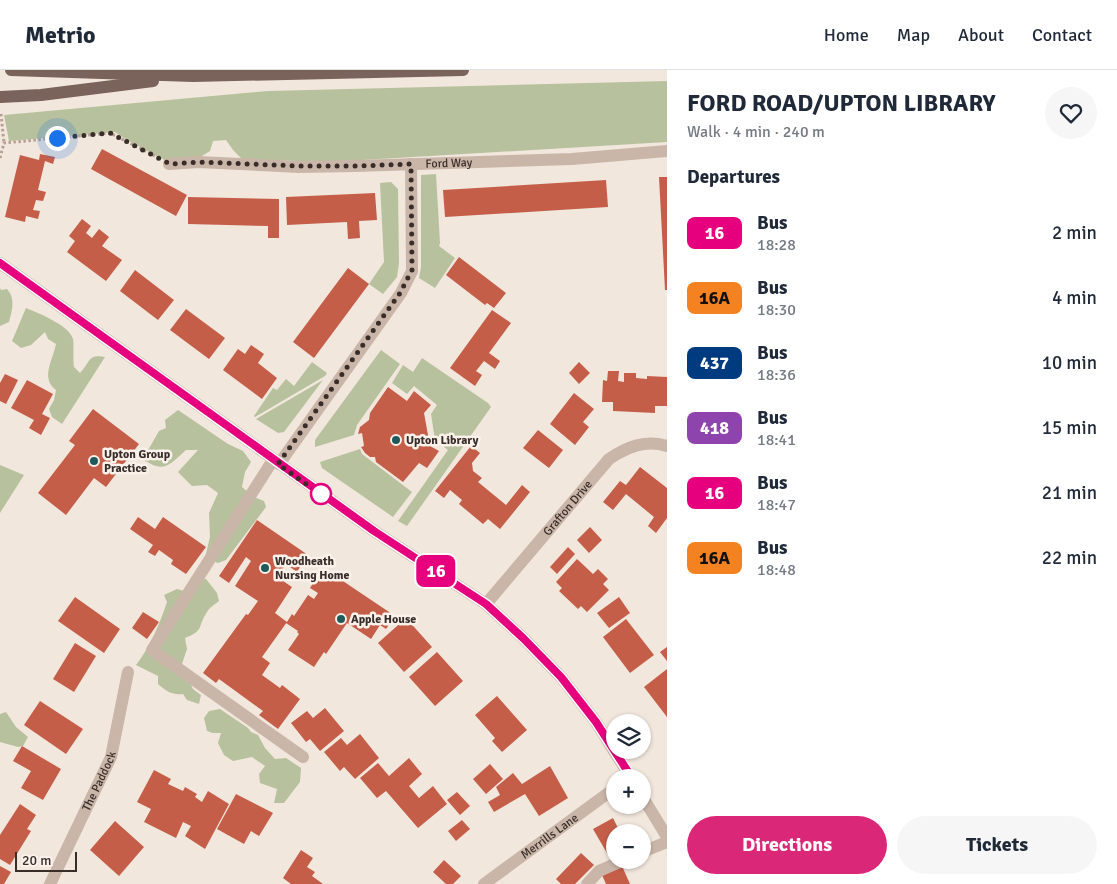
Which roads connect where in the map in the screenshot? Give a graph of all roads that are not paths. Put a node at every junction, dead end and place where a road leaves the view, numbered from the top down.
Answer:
1 (11, 70) edge
2 (463, 70) edge
3 (193, 76) junction
4 (0, 97) edge
5 (667, 151) edge
6 (170, 164) road end
7 (411, 164) junction
8 (0, 263) edge
9 (667, 446) edge
10 (276, 462) junction
11 (486, 604) junction
12 (128, 672) dead end
13 (303, 757) dead end
14 (625, 769) edge
15 (606, 795) edge
16 (651, 811) edge
17 (667, 837) edge
18 (667, 842) edge
19 (651, 848) edge
20 (606, 868) edge
21 (50, 884) edge
22 (484, 884) edge
23 (586, 884) edge

1 - 3 main road
2 - 3 main road
3 - 4 main road
5 - 7 street, Ford Way
6 - 7 street, Ford Way
7 - 10 street
8 - 10 street
9 - 11 street, Grafton Drive
10 - 11 street
10 - 13 street
11 - 14 street
12 - 21 street, The Paddock
15 - 22 street, Merrills Lane
16 - 17 street
18 - 19 street
20 - 23 street

